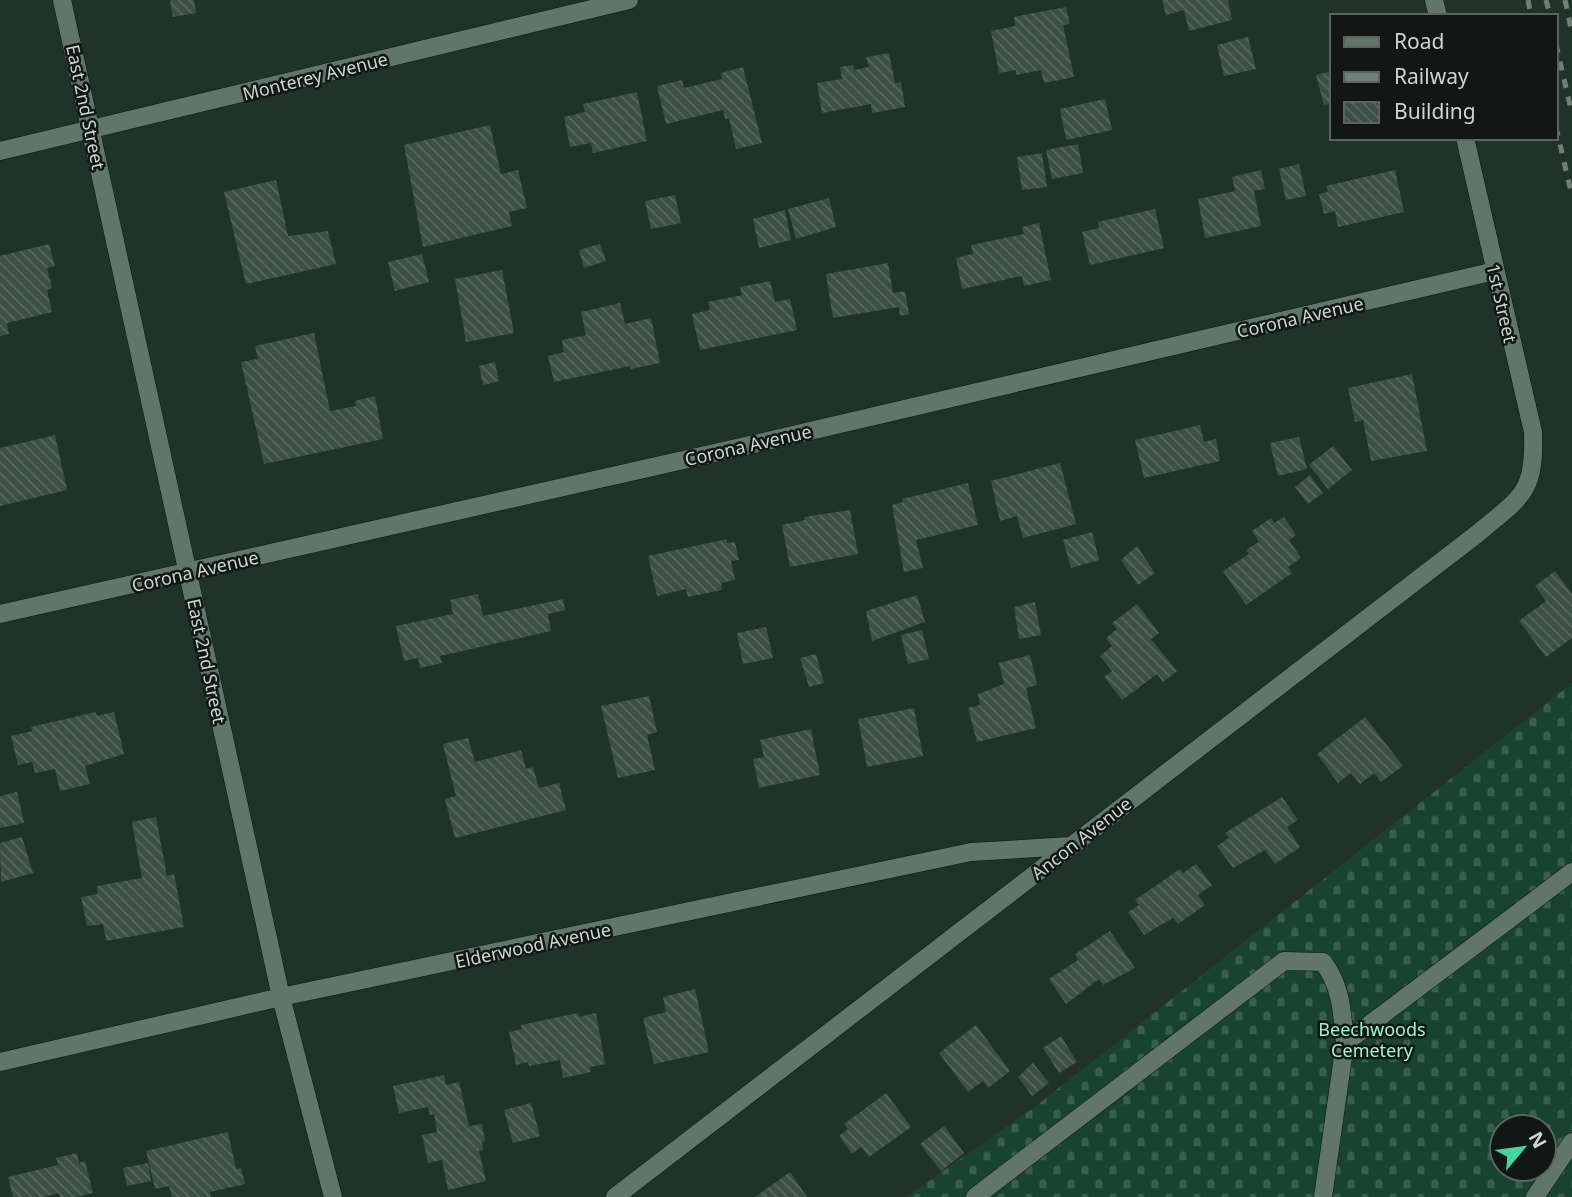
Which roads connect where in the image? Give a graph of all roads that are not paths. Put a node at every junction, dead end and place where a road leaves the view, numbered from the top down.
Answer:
1 (62, 0) edge
2 (629, 0) edge
3 (91, 131) junction
4 (1465, 140) edge
5 (0, 151) edge
6 (1495, 271) junction
7 (1534, 469) joint
8 (188, 573) junction
9 (0, 614) edge
10 (1069, 846) junction
11 (1572, 872) edge
12 (281, 998) junction
13 (1345, 1043) junction
14 (0, 1062) edge
15 (1572, 1142) edge
16 (333, 1197) edge
17 (615, 1197) edge
18 (975, 1197) edge
19 (1323, 1197) edge
20 (1535, 1197) edge

1 - 3 street, East 2nd Street
2 - 3 street, Monterey Avenue
3 - 5 street, Monterey Avenue
3 - 8 street, East 2nd Street
4 - 6 street, 1st Street
6 - 7 street, 1st Street
6 - 8 street, Corona Avenue
7 - 10 street, Ancon Avenue
8 - 9 street, Corona Avenue
8 - 12 street, East 2nd Street
10 - 12 street, Elderwood Avenue
10 - 17 street, Ancon Avenue
11 - 13 street
12 - 14 street, Elderwood Avenue
12 - 16 street, East 2nd Street
13 - 18 street
13 - 19 street
15 - 20 street

